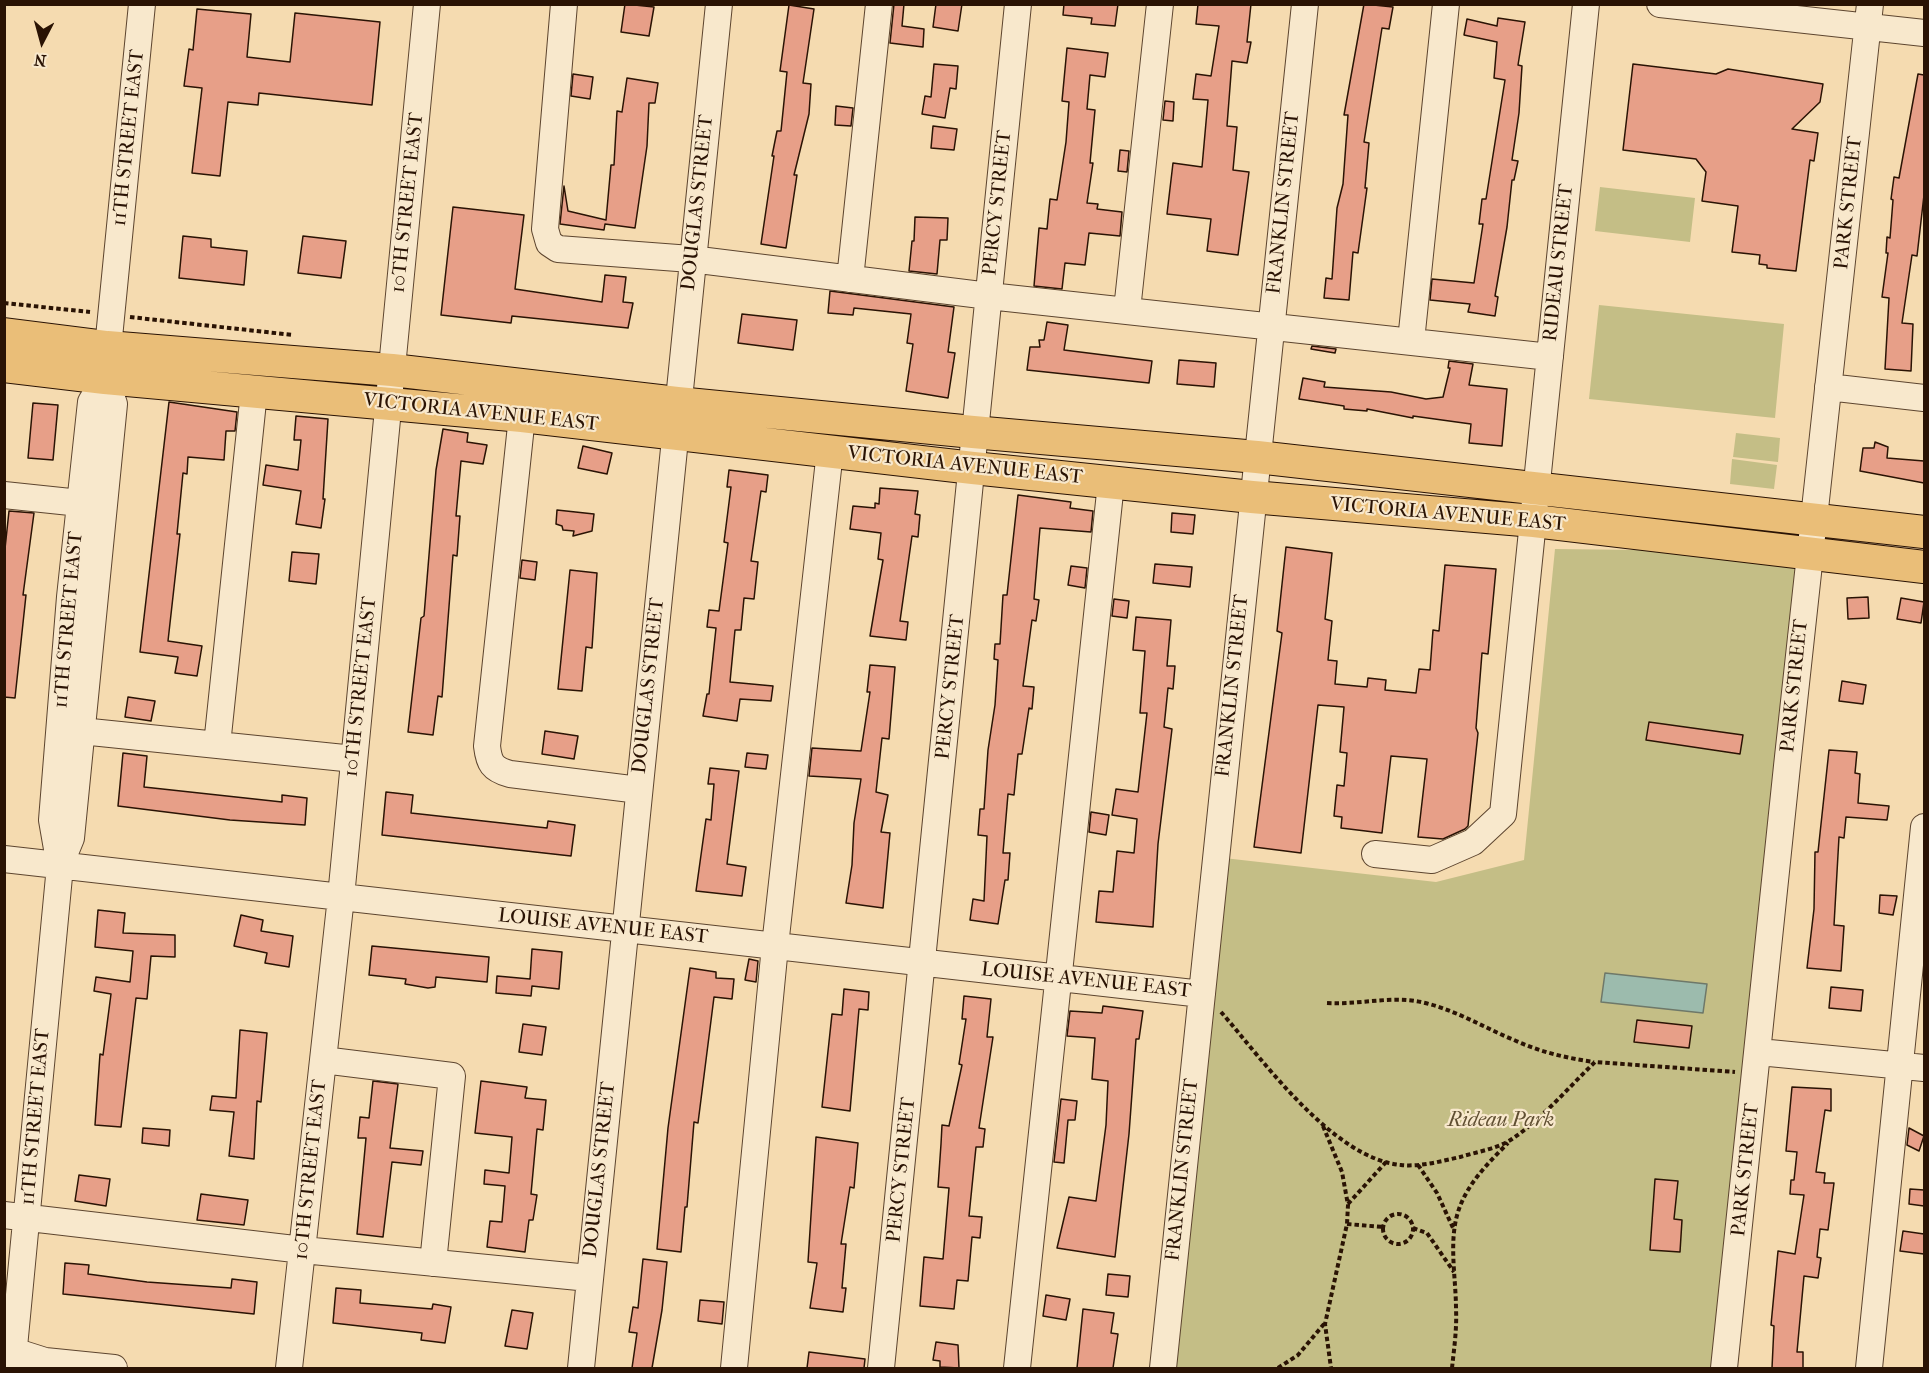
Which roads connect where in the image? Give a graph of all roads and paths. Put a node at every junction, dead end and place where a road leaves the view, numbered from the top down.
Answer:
1 (142, 4) edge
2 (427, 4) edge
3 (564, 4) edge
4 (719, 4) edge
5 (879, 4) edge
6 (1018, 4) edge
7 (1160, 4) edge
8 (1305, 4) edge
9 (1446, 4) edge
10 (1586, 4) edge
11 (1660, 4) edge
12 (1727, 8) edge
13 (1869, 16) edge
14 (1924, 33) edge
15 (692, 259) junction
16 (850, 279) junction
17 (989, 296) junction
18 (1127, 310) junction
19 (1271, 325) junction
20 (4, 334) edge
21 (1411, 341) junction
22 (107, 346) junction
23 (1550, 357) junction
24 (4, 366) edge
25 (392, 370) junction
26 (105, 378) junction
27 (1828, 387) junction
28 (254, 392) junction
29 (1924, 398) edge
30 (389, 404) junction
31 (522, 416) junction
32 (676, 418) junction
33 (973, 432) junction
34 (830, 451) junction
35 (1257, 457) junction
36 (973, 468) junction
37 (1111, 483) junction
38 (1537, 487) junction
39 (4, 495) edge
40 (1252, 497) junction
41 (80, 503) junction
42 (1814, 518) junction
43 (1534, 521) junction
44 (1924, 532) edge
45 (1810, 552) junction
46 (1924, 567) edge
47 (81, 731) junction
48 (217, 745) junction
49 (354, 759) junction
50 (639, 790) junction
51 (1924, 826) edge
52 (1375, 854) dead end
53 (4, 859) edge
54 (60, 866) junction
55 (341, 897) junction
56 (625, 930) junction
57 (775, 946) junction
58 (923, 963) junction
59 (1058, 978) junction
60 (1202, 994) junction
61 (1328, 1003) dead end
62 (323, 1060) junction
63 (1595, 1062) junction
64 (1758, 1062) junction
65 (1912, 1067) edge
66 (1321, 1123) junction
67 (1510, 1140) junction
68 (1386, 1162) junction
69 (1418, 1165) junction
70 (1348, 1205) junction
71 (15, 1216) edge
72 (1347, 1224) junction
73 (1383, 1227) junction
74 (1413, 1228) junction
75 (1455, 1231) junction
76 (303, 1250) junction
77 (433, 1263) junction
78 (1454, 1272) junction
79 (589, 1278) junction
80 (1325, 1324) junction
81 (10, 1356) edge
82 (114, 1368) edge
83 (289, 1368) edge
84 (581, 1368) edge
85 (734, 1368) edge
86 (881, 1368) edge
87 (1017, 1368) edge
88 (1163, 1368) edge
89 (1278, 1368) edge
90 (1331, 1368) edge
91 (1452, 1368) edge
92 (1724, 1368) edge
93 (1869, 1368) edge

1 - 22 street, 11TH STREET EAST
2 - 25 street, 10TH STREET EAST
3 - 15 street
4 - 15 street, DOUGLAS STREET
5 - 16 street
6 - 17 street, PERCY STREET
7 - 18 street
8 - 19 street, FRANKLIN STREET
9 - 21 street
10 - 23 street, RIDEAU STREET
11 - 12 street
12 - 13 street
13 - 14 street
13 - 27 street, PARK STREET
15 - 16 street
15 - 32 street, DOUGLAS STREET
16 - 17 street
17 - 18 street
17 - 33 street, PERCY STREET
18 - 19 street
19 - 21 street
19 - 35 street, FRANKLIN STREET
20 - 22 main road, VICTORIA AVENUE EAST
21 - 23 street
22 - 25 main road, VICTORIA AVENUE EAST
22 - 26 street, 11TH STREET EAST
23 - 38 street, RIDEAU STREET
24 - 26 main road, VICTORIA AVENUE EAST
25 - 30 street, 10TH STREET EAST
25 - 32 main road, VICTORIA AVENUE EAST
26 - 28 main road, VICTORIA AVENUE EAST
26 - 41 street, 11TH STREET EAST
26 - 47 street, 11TH STREET EAST
27 - 29 street
27 - 42 street, PARK STREET
28 - 30 main road, VICTORIA AVENUE EAST
28 - 48 street
30 - 31 main road, VICTORIA AVENUE EAST
30 - 49 street, 10TH STREET EAST
31 - 32 main road, VICTORIA AVENUE EAST
31 - 50 street
32 - 33 main road, VICTORIA AVENUE EAST
32 - 34 main road, VICTORIA AVENUE EAST
32 - 50 street, DOUGLAS STREET
33 - 35 main road, VICTORIA AVENUE EAST
33 - 36 street, PERCY STREET
34 - 36 main road, VICTORIA AVENUE EAST
34 - 57 street
35 - 38 main road, VICTORIA AVENUE EAST
35 - 40 street, FRANKLIN STREET
36 - 37 main road, VICTORIA AVENUE EAST
36 - 58 street, PERCY STREET
37 - 40 main road, VICTORIA AVENUE EAST
37 - 59 street
38 - 42 main road, VICTORIA AVENUE EAST
38 - 43 street, RIDEAU STREET
39 - 41 street
40 - 43 main road, VICTORIA AVENUE EAST
40 - 60 street, FRANKLIN STREET
41 - 54 street, 11TH STREET EAST
42 - 44 main road, VICTORIA AVENUE EAST
42 - 45 street, PARK STREET
43 - 45 main road, VICTORIA AVENUE EAST
43 - 52 street, RIDEAU STREET
45 - 46 main road, VICTORIA AVENUE EAST
45 - 64 street, PARK STREET
47 - 48 street
47 - 54 street, 11TH STREET EAST
48 - 49 street
49 - 55 street, 10TH STREET EAST
50 - 56 street, DOUGLAS STREET
51 - 65 street
53 - 54 street, LOUISE AVENUE EAST
54 - 55 street, LOUISE AVENUE EAST
54 - 71 street, 11TH STREET EAST
55 - 56 street, LOUISE AVENUE EAST
55 - 62 street, 10TH STREET EAST
56 - 57 street, LOUISE AVENUE EAST
56 - 79 street, DOUGLAS STREET
57 - 58 street, LOUISE AVENUE EAST
57 - 85 street
58 - 59 street, LOUISE AVENUE EAST
58 - 86 street, PERCY STREET
59 - 60 street, LOUISE AVENUE EAST
59 - 87 street
60 - 66 path
60 - 88 street, FRANKLIN STREET
61 - 63 path
62 - 76 street, 10TH STREET EAST
62 - 77 street
63 - 64 path
63 - 67 path
64 - 65 street
64 - 92 street, PARK STREET
65 - 93 street
66 - 68 path
66 - 70 path
67 - 69 path
67 - 75 path
68 - 69 path
68 - 70 path
69 - 75 path
70 - 72 path
71 - 76 street
71 - 81 street, 11TH STREET EAST
72 - 73 path
72 - 80 path
73 - 74 path
73 - 74 path
74 - 78 path
75 - 78 path
76 - 77 street
76 - 83 street, 10TH STREET EAST
77 - 79 street
78 - 91 path
79 - 84 street, DOUGLAS STREET
80 - 89 path
80 - 90 path
81 - 82 street

